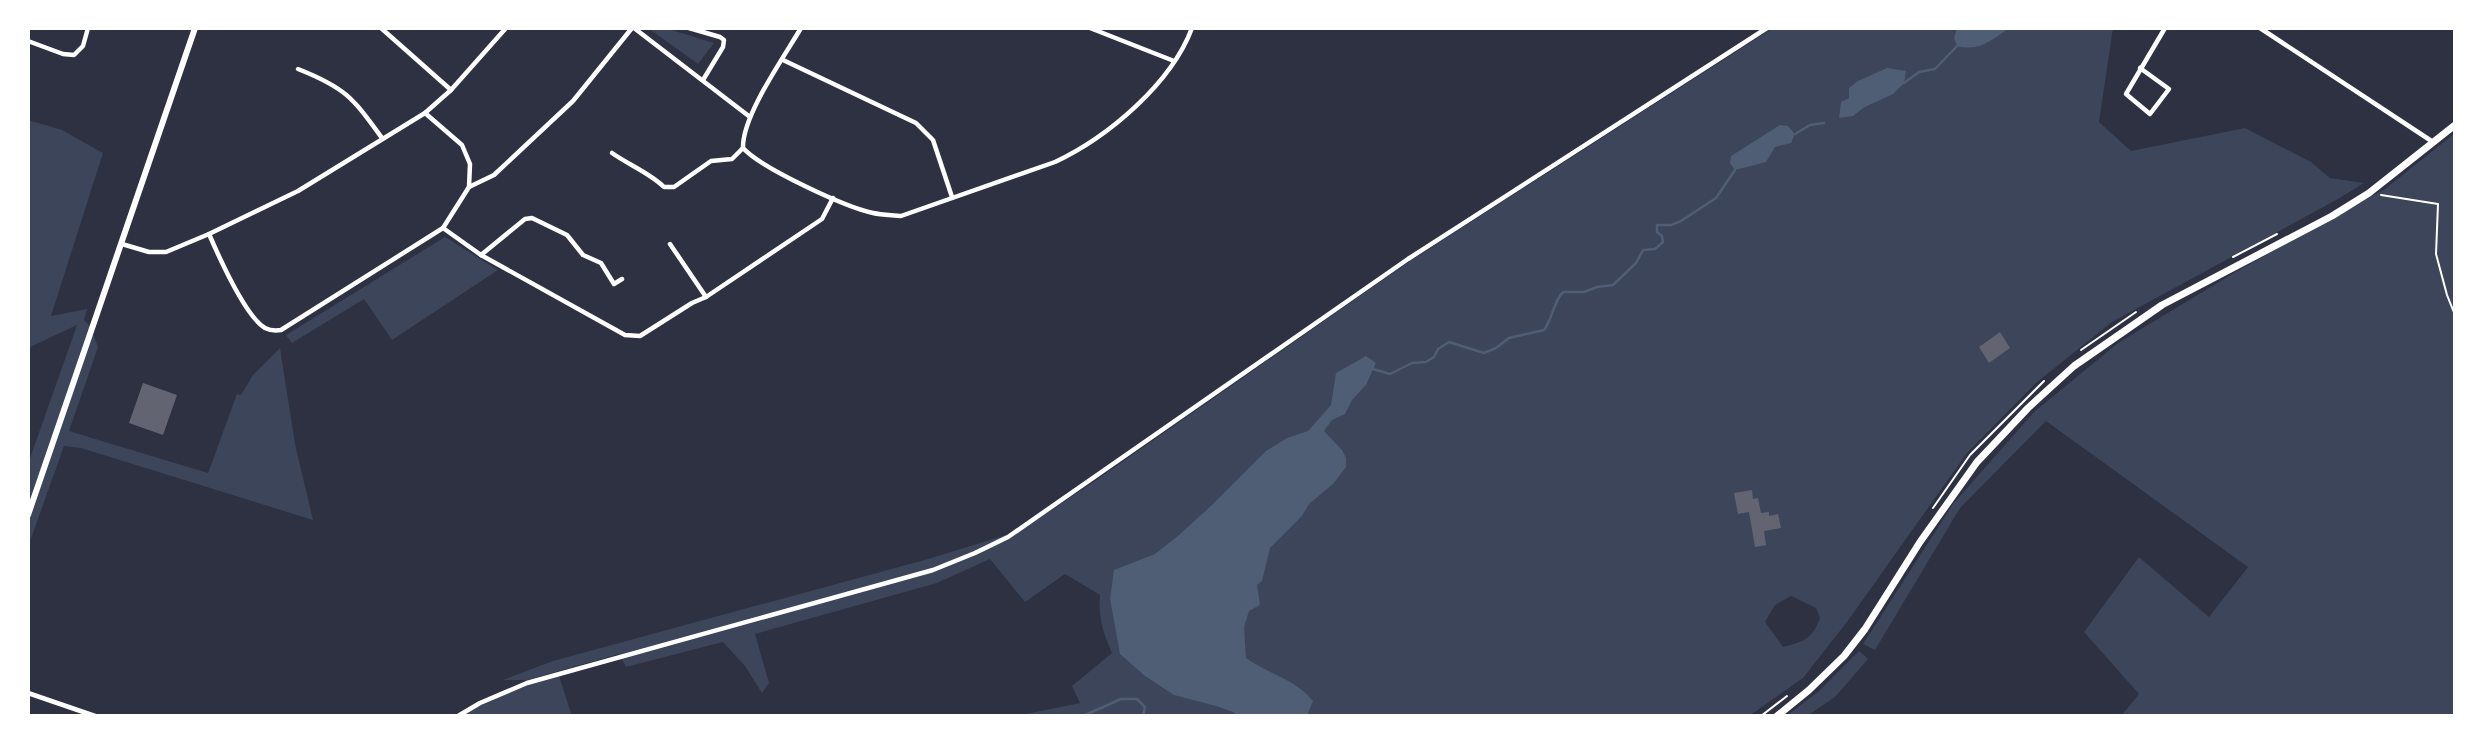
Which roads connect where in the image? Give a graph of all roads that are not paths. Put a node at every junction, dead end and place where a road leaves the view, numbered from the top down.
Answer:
1 (89, 28) edge
2 (195, 28) edge
3 (381, 28) edge
4 (506, 28) edge
5 (633, 28) edge
6 (689, 28) edge
7 (801, 28) edge
8 (1090, 28) edge
9 (1192, 28) edge
10 (1768, 28) edge
11 (2165, 28) edge
12 (2260, 28) edge
13 (28, 41) edge
14 (783, 60) junction
15 (1174, 61) junction
16 (2140, 68) junction
17 (298, 69) dead end
18 (703, 80) junction
19 (451, 90) junction
20 (425, 113) junction
21 (750, 117) junction
22 (2455, 125) edge
23 (382, 138) junction
24 (2433, 142) junction
25 (743, 148) junction
26 (612, 153) dead end
27 (469, 187) junction
28 (952, 197) junction
29 (833, 198) junction
30 (443, 228) junction
31 (209, 234) junction
32 (122, 244) junction
33 (670, 244) dead end
34 (481, 255) junction
35 (622, 279) dead end
36 (706, 298) junction
37 (28, 515) edge
38 (28, 693) edge
39 (95, 716) edge
40 (458, 716) edge
41 (1777, 716) edge

1 - 13 street
2 - 32 street
3 - 19 street
4 - 19 street
5 - 18 street
5 - 27 street
6 - 18 street
7 - 14 street
8 - 15 street
9 - 15 street
10 - 40 street
11 - 16 street
12 - 24 street
14 - 21 street
14 - 28 street
15 - 28 street
16 - 16 street
17 - 23 street
18 - 21 street
19 - 20 street
20 - 23 street
20 - 27 street
21 - 25 street
22 - 24 main road
23 - 31 street
24 - 41 main road
25 - 26 street
25 - 29 street
27 - 30 street
28 - 29 street
29 - 36 street
30 - 31 street
30 - 34 street
31 - 32 street
32 - 37 street
33 - 36 street
34 - 35 street
34 - 36 street
38 - 39 street

